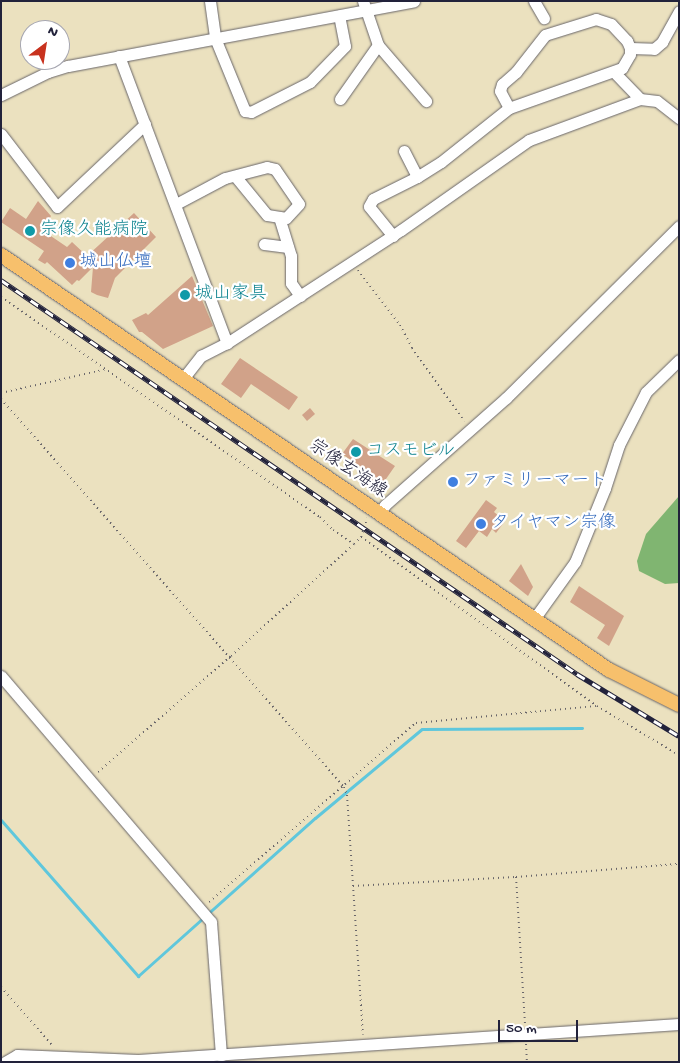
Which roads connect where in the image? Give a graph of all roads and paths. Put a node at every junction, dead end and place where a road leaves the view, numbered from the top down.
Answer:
1 (210, 1) edge
2 (414, 1) edge
3 (534, 1) edge
4 (363, 6) edge
5 (679, 12) edge
6 (339, 16) junction
7 (544, 18) dead end
8 (215, 38) junction
9 (378, 45) junction
10 (630, 48) junction
11 (119, 56) junction
12 (614, 72) junction
13 (2, 94) edge
14 (340, 99) dead end
15 (640, 99) junction
16 (426, 101) dead end
17 (509, 108) junction
18 (679, 118) edge
19 (145, 124) junction
20 (1, 134) edge
21 (404, 151) dead end
22 (235, 176) junction
23 (417, 177) junction
24 (176, 204) junction
25 (278, 217) junction
26 (679, 226) edge
27 (393, 236) junction
28 (264, 244) dead end
29 (288, 247) junction
30 (1, 255) edge
31 (352, 262) junction
32 (300, 296) junction
33 (1, 297) edge
34 (227, 343) junction
35 (679, 360) edge
36 (107, 369) junction
37 (182, 380) junction
38 (1, 392) edge
39 (1, 399) edge
40 (470, 430) junction
41 (374, 511) junction
42 (361, 537) junction
43 (354, 544) junction
44 (534, 619) junction
45 (231, 656) junction
46 (1, 676) edge
47 (679, 705) edge
48 (597, 706) junction
49 (679, 755) edge
50 (91, 778) junction
51 (344, 786) junction
52 (679, 864) edge
53 (516, 877) junction
54 (353, 886) junction
55 (201, 909) junction
56 (1, 987) edge
57 (679, 1024) edge
58 (526, 1035) junction
59 (364, 1046) junction
60 (62, 1056) junction
61 (221, 1056) junction
62 (6, 1058) edge
63 (527, 1062) edge

1 - 8 street
2 - 4 street
3 - 7 street
4 - 6 street
4 - 9 street
5 - 10 street
6 - 8 street
6 - 8 street
8 - 11 street
9 - 14 street
9 - 16 street
10 - 12 street
10 - 17 street
11 - 13 street
11 - 19 street
12 - 15 street
12 - 17 street
15 - 18 street
15 - 27 street
17 - 23 street
19 - 20 street
19 - 24 street
21 - 23 street
22 - 24 street
22 - 25 street
22 - 25 street
23 - 27 street
24 - 34 street
25 - 29 street
26 - 40 street
27 - 31 street
28 - 29 street
29 - 32 street
30 - 37 main road, 宗像玄海線
31 - 32 street
31 - 40 path
32 - 34 street
33 - 36 path
34 - 37 street
35 - 44 street
36 - 38 path
36 - 43 path
37 - 41 main road, 宗像玄海線
39 - 45 path
40 - 41 street
41 - 42 path
41 - 44 main road, 宗像玄海線
42 - 43 path
42 - 48 path
43 - 45 path
44 - 47 main road, 宗像玄海線
45 - 50 path
45 - 51 path
46 - 50 street
48 - 49 path
48 - 51 path
50 - 55 street
51 - 54 path
51 - 55 path
52 - 53 path
53 - 54 path
53 - 58 path
54 - 59 path
55 - 61 street
56 - 60 path
57 - 58 street
58 - 59 street
58 - 63 path
59 - 61 street
60 - 61 street
60 - 62 street

